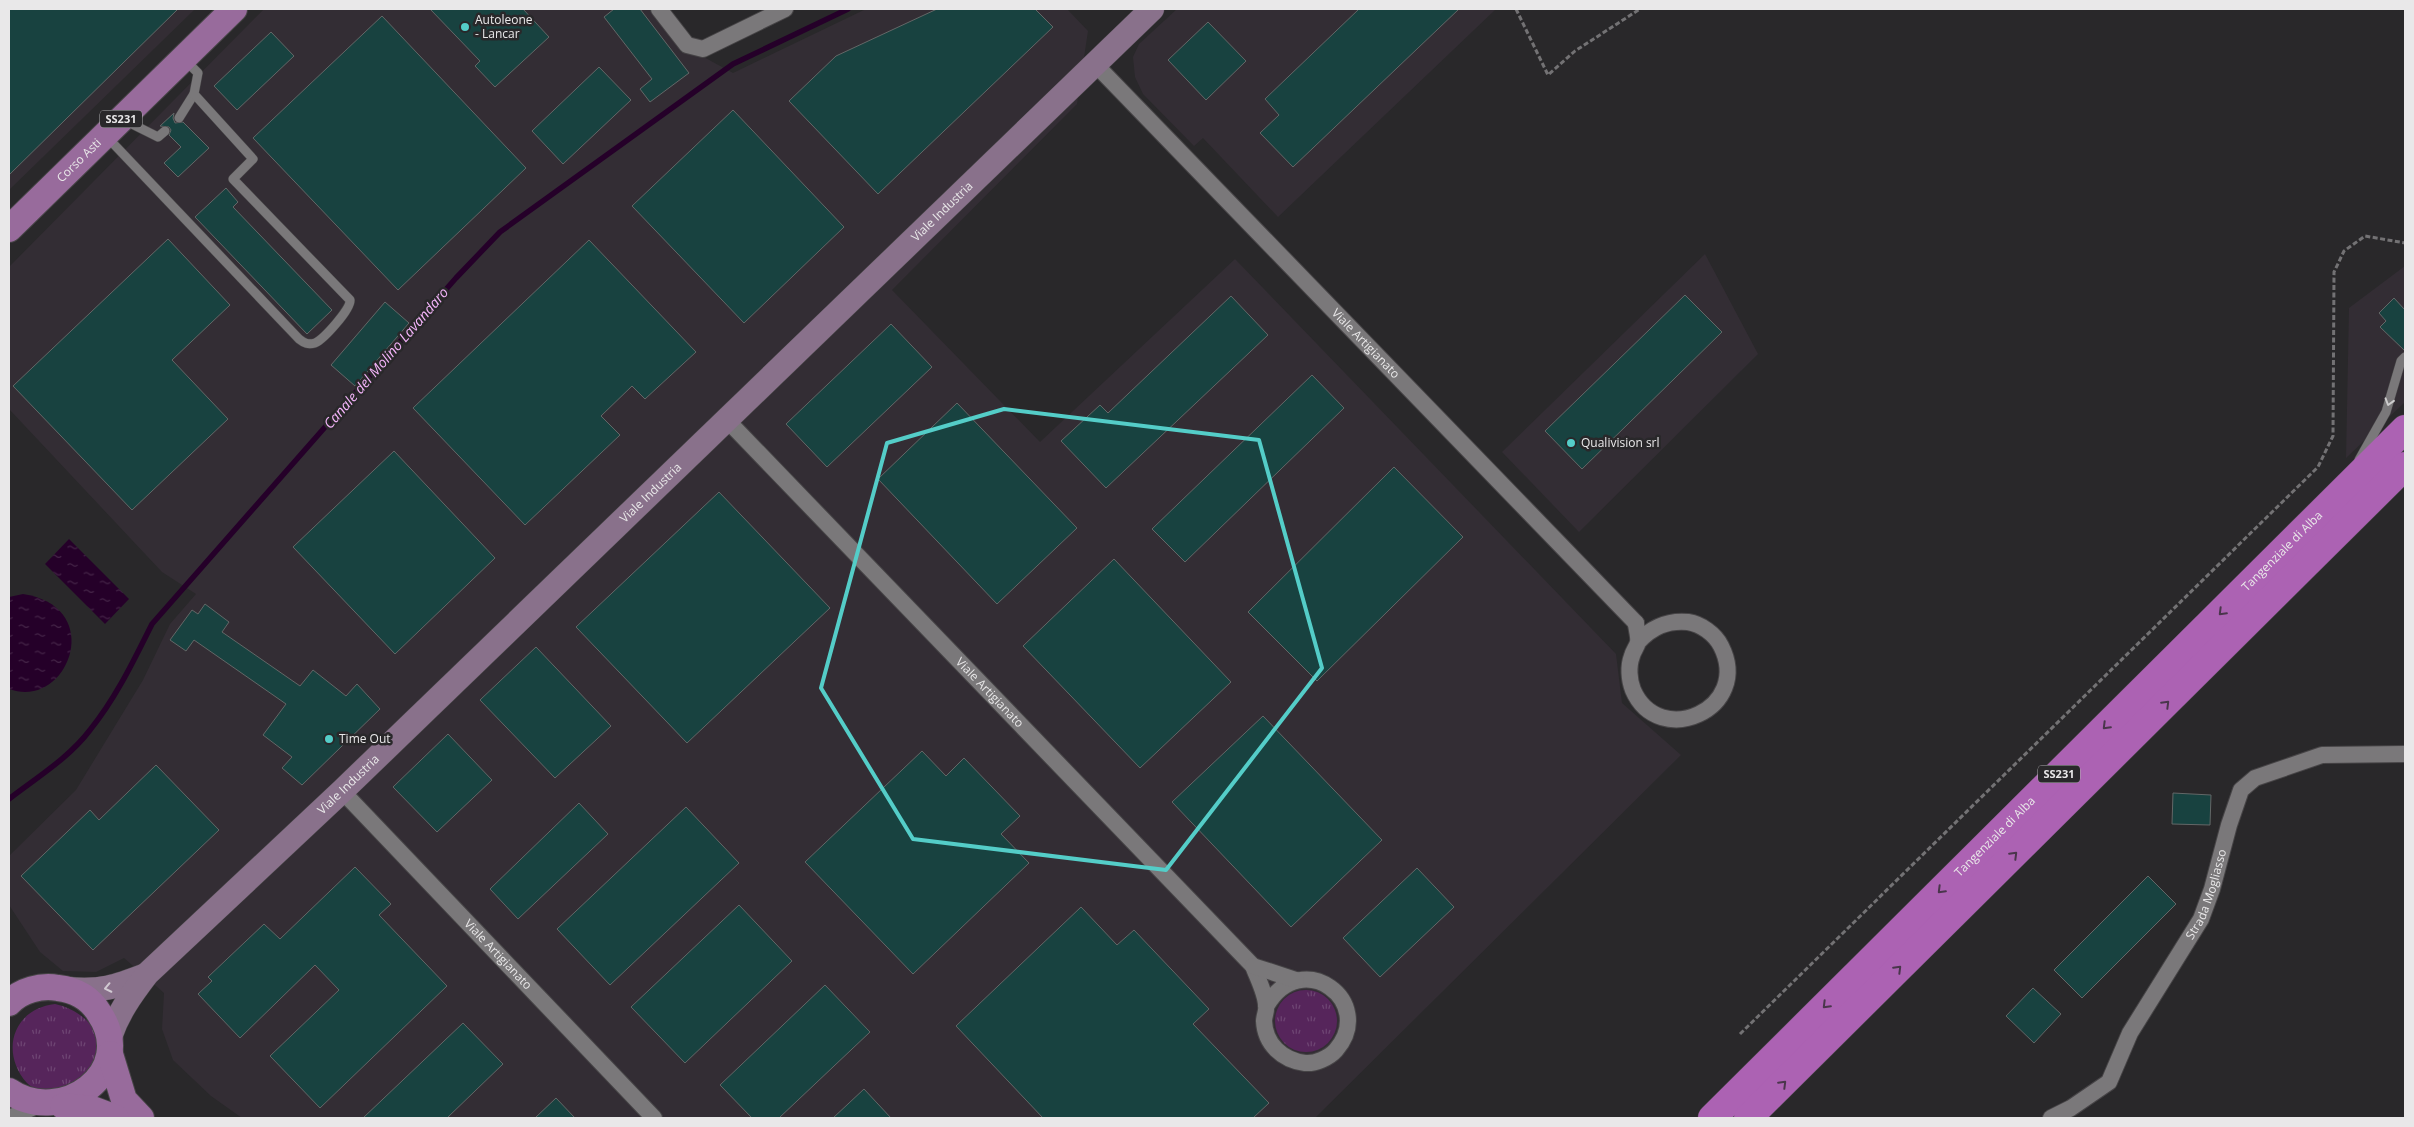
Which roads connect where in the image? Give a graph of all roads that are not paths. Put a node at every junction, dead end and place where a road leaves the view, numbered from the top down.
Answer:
1 (234, 9) edge
2 (659, 9) edge
3 (785, 9) edge
4 (1152, 9) edge
5 (183, 58) junction
6 (1095, 64) junction
7 (194, 94) junction
8 (179, 118) dead end
9 (114, 127) junction
10 (165, 131) dead end
11 (9, 229) edge
12 (2405, 357) edge
13 (726, 419) junction
14 (2405, 429) edge
15 (2405, 466) edge
16 (2339, 495) junction
17 (1636, 623) junction
18 (1658, 625) junction
19 (1638, 642) junction
20 (2405, 754) edge
21 (342, 791) junction
22 (1253, 966) junction
23 (147, 974) junction
24 (1296, 980) junction
25 (68, 989) junction
26 (15, 994) edge
27 (1267, 1005) junction
28 (110, 1046) junction
29 (9, 1091) edge
30 (50, 1106) junction
31 (9, 1118) edge
32 (116, 1118) edge
33 (141, 1118) edge
34 (654, 1118) edge
35 (1712, 1118) edge
36 (1748, 1118) edge
37 (2051, 1118) edge

1 - 5 main road, Corso Asti / SS231
2 - 3 street
4 - 6 street, Viale Industria
5 - 7 lane
5 - 9 main road, Corso Asti / SS231
6 - 13 street, Viale Industria
6 - 17 street, Viale Artigianato
7 - 8 lane
7 - 9 lane
9 - 10 lane
9 - 11 main road, Corso Asti / SS231
12 -> 16 lane
13 - 21 street, Viale Industria
13 - 22 street, Viale Artigianato
14 - 16 highway, Tangenziale di Alba / SS231
36 -> 15 highway, Tangenziale di Alba / SS231
16 -> 35 highway, Tangenziale di Alba / SS231
17 - 18 street
17 - 19 street
18 - 19 street
18 - 19 street
20 - 37 street, Strada Mogliasso
21 - 23 street, Viale Industria
21 - 34 street, Viale Artigianato
22 - 24 street
22 - 27 street
23 -> 25 street, Viale Industria
23 - 28 street, Viale Industria
24 - 27 street
24 - 27 street
25 - 26 main road
25 - 28 main road
28 - 30 main road
28 - 33 main road
29 - 30 main road
30 - 31 street
30 - 32 main road

